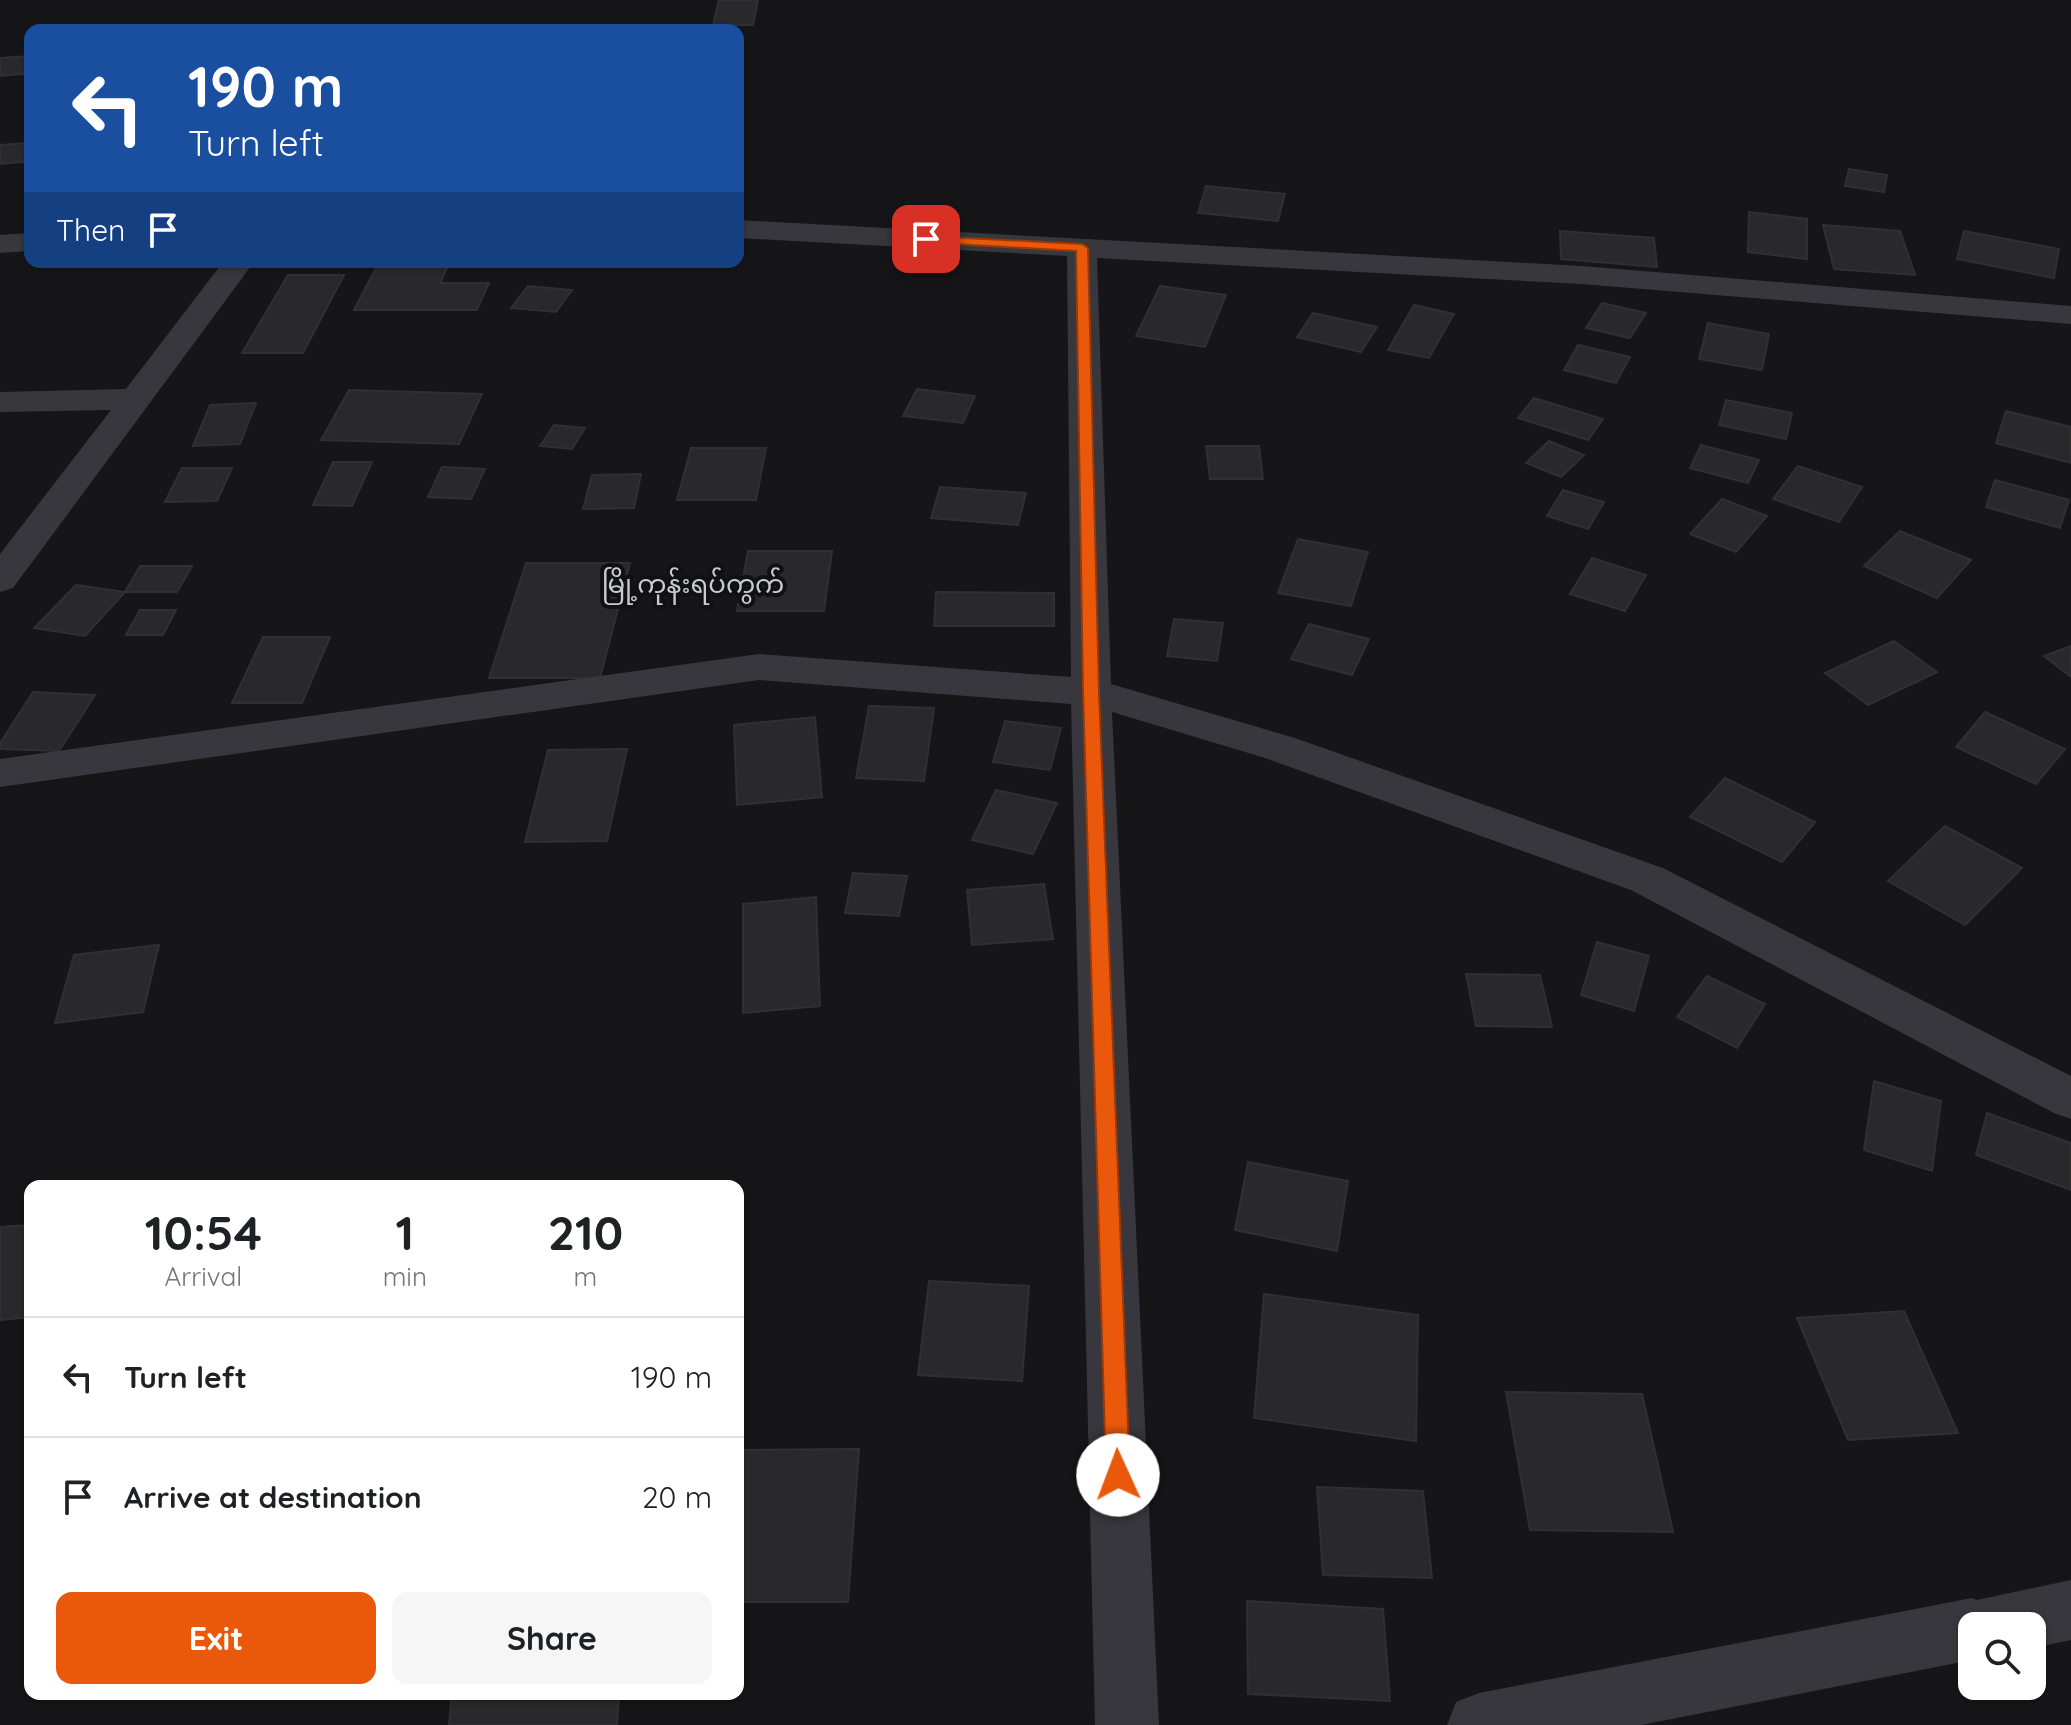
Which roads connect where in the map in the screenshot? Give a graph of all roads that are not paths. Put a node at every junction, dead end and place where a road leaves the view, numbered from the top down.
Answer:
1 (744, 229) edge
2 (24, 242) edge
3 (0, 244) edge
4 (1082, 248) junction
5 (234, 268) edge
6 (2071, 315) edge
7 (136, 399) junction
8 (0, 402) edge
9 (0, 580) edge
10 (1091, 692) junction
11 (0, 773) edge
12 (2071, 1099) edge
13 (2071, 1610) edge
14 (2046, 1615) edge
15 (1958, 1632) edge
16 (1127, 1725) edge
17 (1479, 1725) edge

1 - 4 street
2 - 3 street
4 - 6 street
4 - 10 street
5 - 7 street
7 - 8 street
7 - 9 street
10 - 11 street
10 - 12 street
10 - 16 street
13 - 14 street
15 - 17 street

